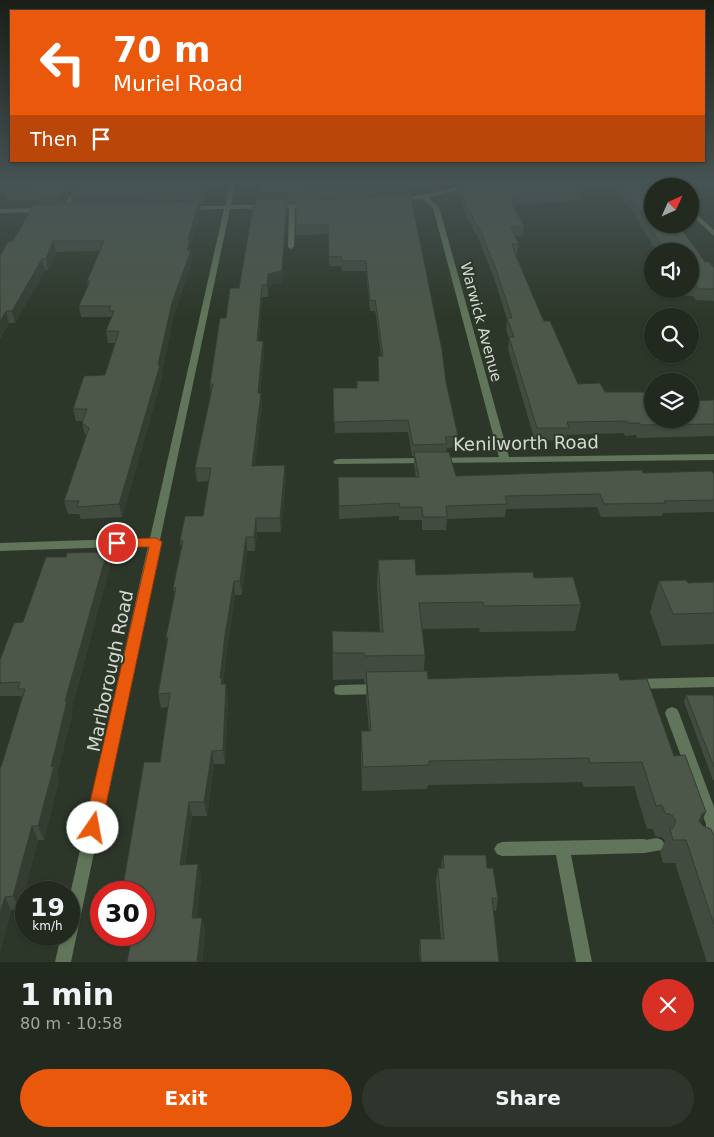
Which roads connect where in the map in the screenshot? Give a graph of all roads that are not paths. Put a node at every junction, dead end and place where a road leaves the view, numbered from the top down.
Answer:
1 (223, 227) edge
2 (291, 227) edge
3 (441, 227) edge
4 (291, 247) dead end
5 (714, 457) edge
6 (504, 460) junction
7 (338, 462) dead end
8 (156, 542) junction
9 (0, 547) edge
10 (714, 682) edge
11 (626, 684) edge
12 (390, 689) edge
13 (340, 690) dead end
14 (672, 713) dead end
15 (698, 843) edge
16 (651, 846) dead end
17 (562, 848) junction
18 (502, 849) dead end
19 (63, 962) edge
20 (584, 962) edge

1 - 8 street, Marlborough Road
2 - 4 street
3 - 6 street, Warwick Avenue
5 - 6 street, Kenilworth Road
6 - 7 street, Kenilworth Road
8 - 9 street
8 - 19 street, Marlborough Road
10 - 11 street
12 - 13 street
14 - 15 street
16 - 17 street
17 - 18 street
17 - 20 street

